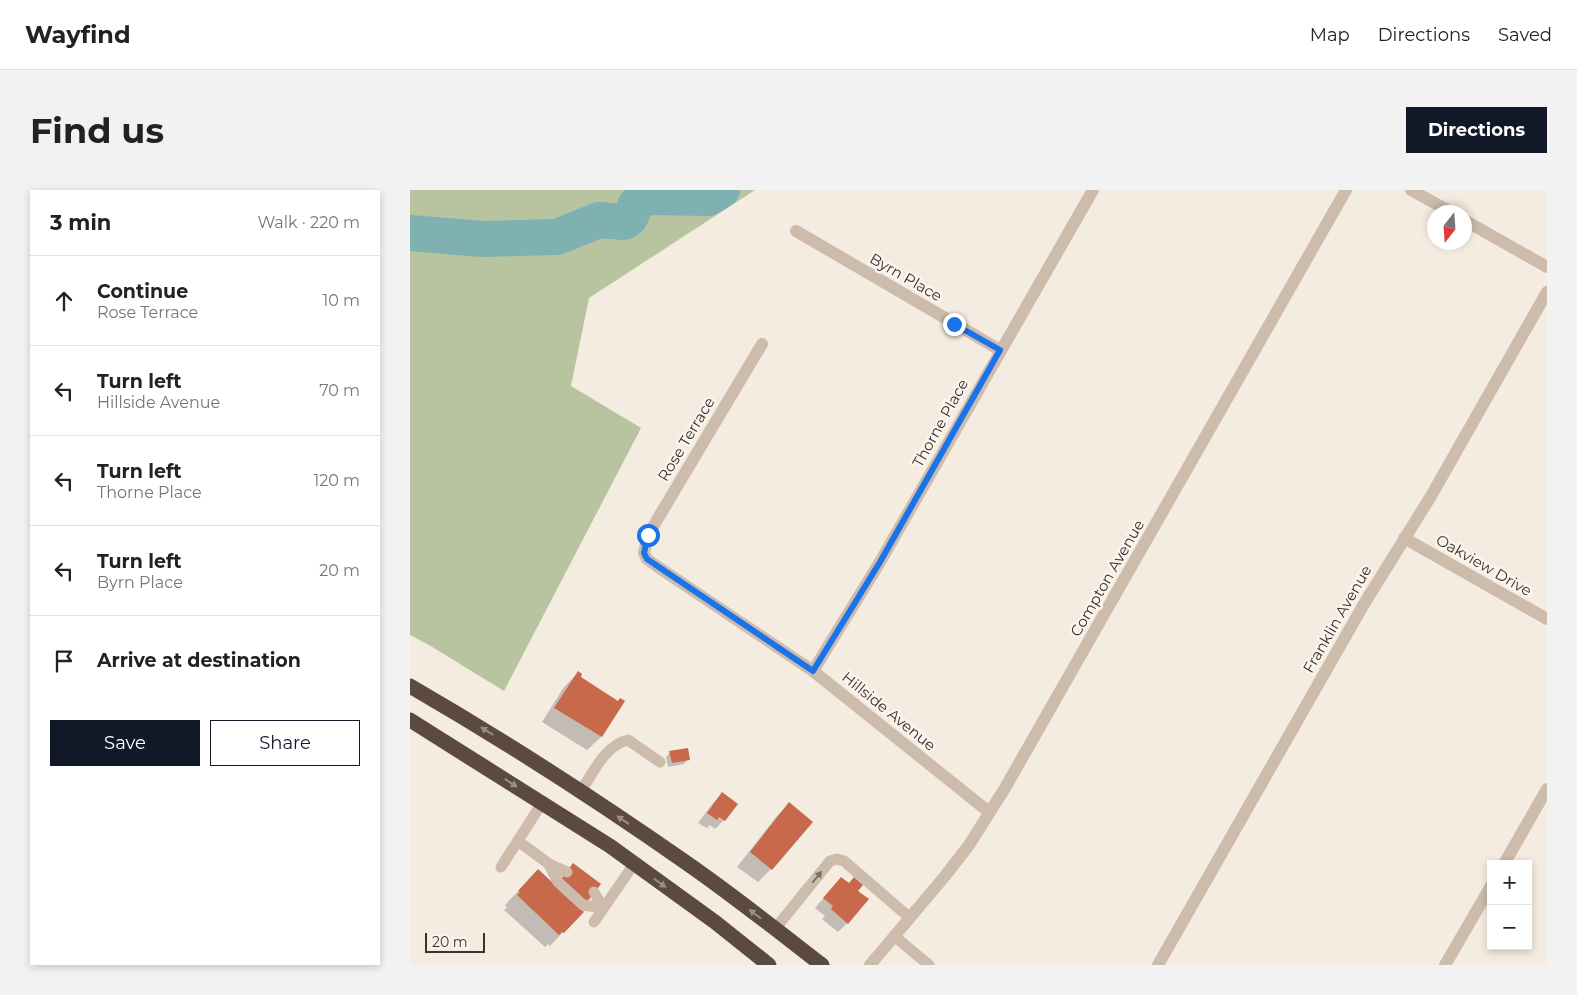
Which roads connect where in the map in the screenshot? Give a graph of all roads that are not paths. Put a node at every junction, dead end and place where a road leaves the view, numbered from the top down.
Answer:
1 (1092, 190) edge
2 (1346, 190) edge
3 (1411, 190) edge
4 (1438, 205) edge
5 (1472, 225) edge
6 (796, 231) dead end
7 (1547, 267) edge
8 (1547, 292) edge
9 (762, 344) dead end
10 (1000, 350) junction
11 (1404, 538) junction
12 (644, 553) joint
13 (1547, 620) edge
14 (813, 671) junction
15 (410, 686) edge
16 (410, 720) edge
17 (660, 762) dead end
18 (1547, 789) edge
19 (582, 791) junction
20 (542, 803) junction
21 (1542, 810) edge
22 (990, 812) junction
23 (518, 841) junction
24 (1507, 860) edge
25 (549, 864) junction
26 (634, 864) junction
27 (500, 867) dead end
28 (567, 872) dead end
29 (594, 892) dead end
30 (1487, 893) edge
31 (603, 908) junction
32 (910, 918) junction
33 (594, 922) dead end
34 (775, 929) junction
35 (894, 936) junction
36 (769, 965) edge
37 (822, 965) edge
38 (870, 965) edge
39 (929, 965) edge
40 (1158, 965) edge
41 (1445, 965) edge

1 - 10 street, Thorne Place
2 - 22 street, Compton Avenue
3 - 4 street
5 - 7 street
6 - 10 street, Byrn Place
8 - 11 street, Franklin Avenue
9 - 12 street, Rose Terrace
10 - 14 street, Thorne Place
11 - 13 street, Oakview Drive
11 - 40 street, Franklin Avenue
12 - 14 street, Hillside Avenue
14 - 22 street, Hillside Avenue
19 -> 15 highway
16 -> 20 highway
17 - 19 lane
18 - 21 street
34 -> 19 highway
20 - 23 lane
20 - 26 highway
21 - 24 street
22 - 32 street, Compton Avenue
23 - 25 lane
23 - 27 lane
25 - 28 lane
25 - 31 lane
26 - 31 lane
26 -> 36 highway
29 - 31 lane
30 - 41 street
31 - 33 lane
34 -> 32 lane
32 - 35 street, Compton Avenue
34 - 37 highway
35 - 38 street, Compton Avenue
35 - 39 lane

